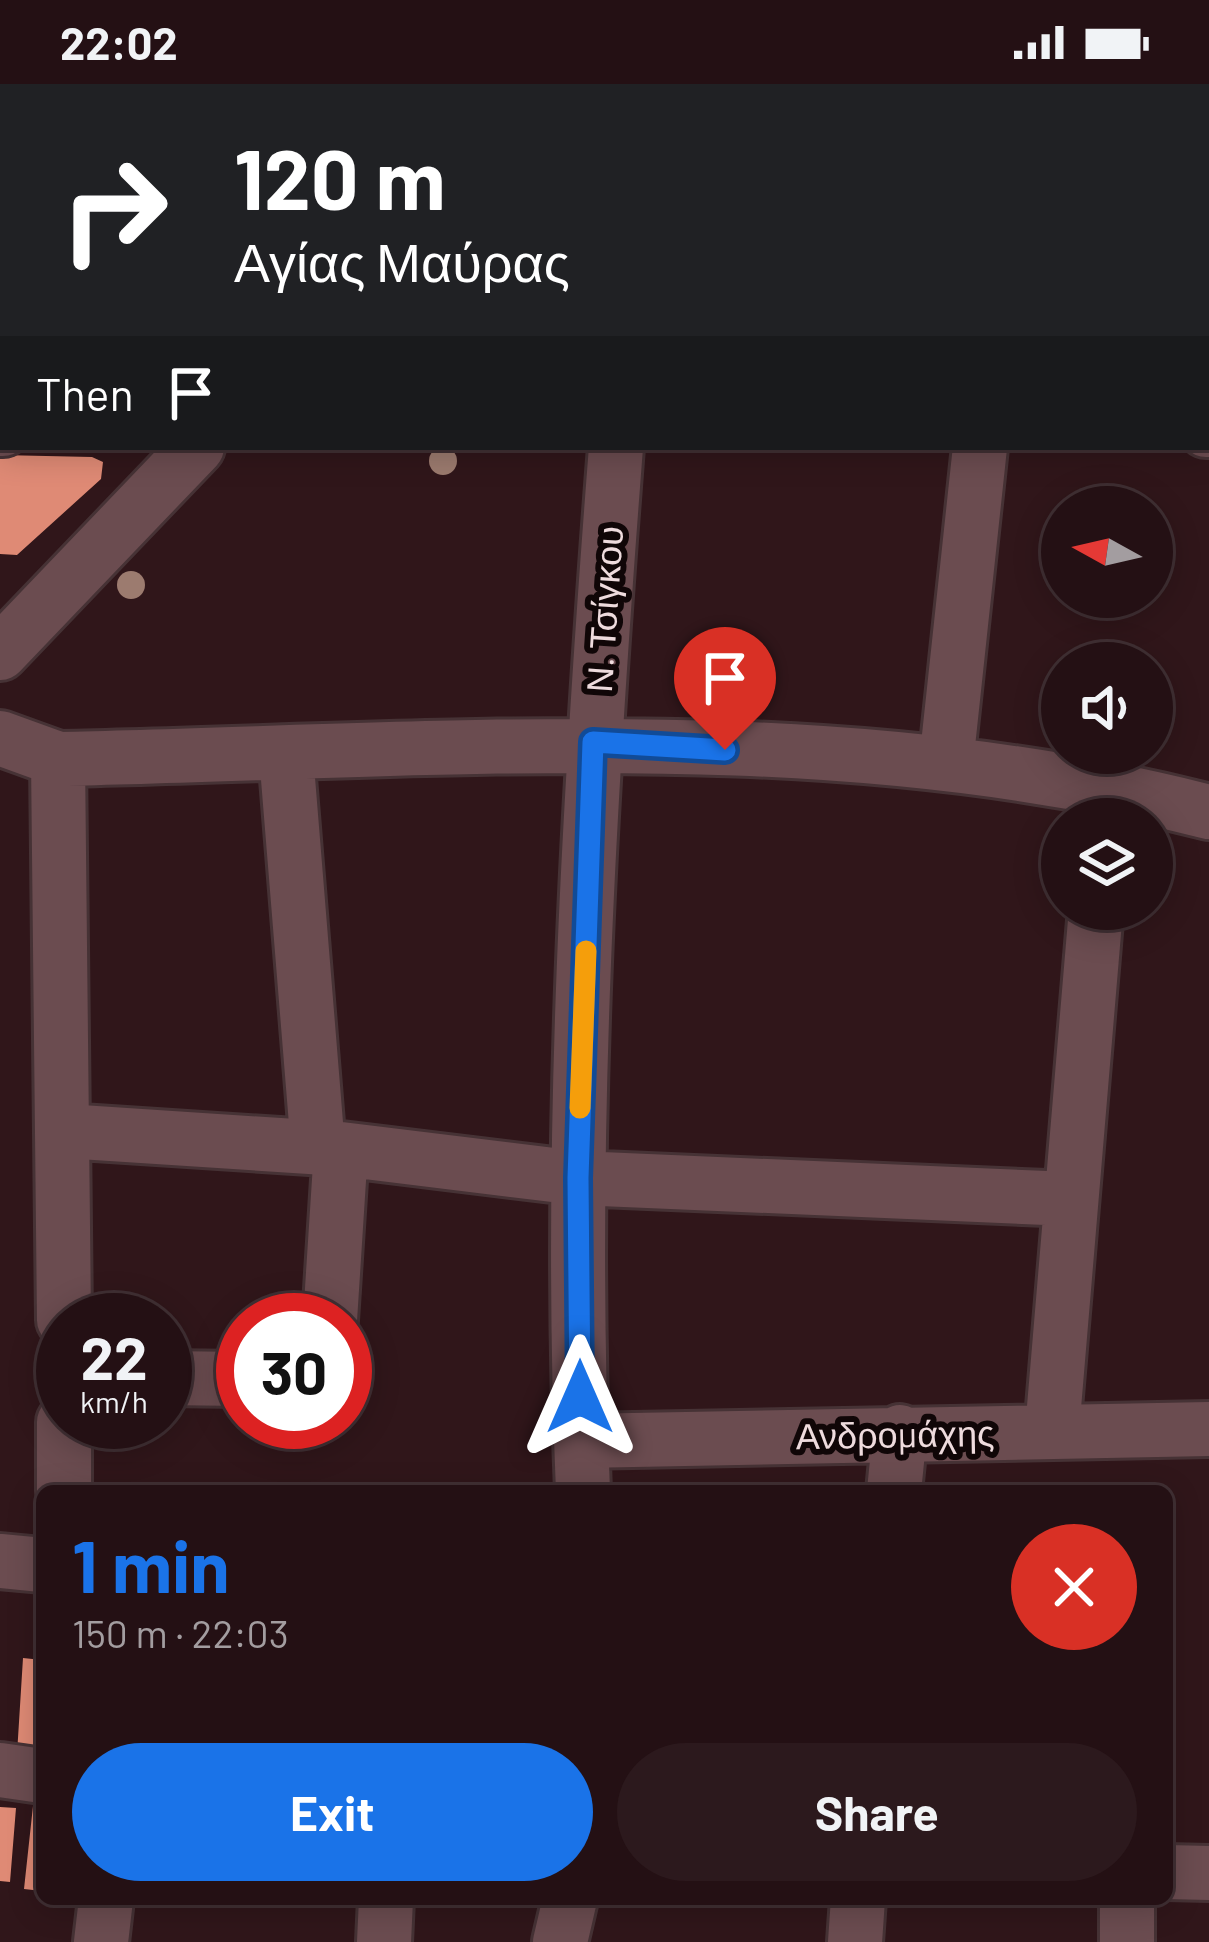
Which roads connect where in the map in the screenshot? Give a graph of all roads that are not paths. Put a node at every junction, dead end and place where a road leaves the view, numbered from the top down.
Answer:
1 (194, 450) edge
2 (616, 450) edge
3 (980, 450) edge
4 (0, 653) edge
5 (0, 738) edge
6 (593, 742) junction
7 (286, 754) junction
8 (58, 759) junction
9 (946, 764) junction
10 (1088, 798) edge
11 (1173, 809) edge
12 (1209, 812) edge
13 (1094, 930) edge
14 (64, 1131) junction
15 (329, 1148) junction
16 (578, 1178) junction
17 (1071, 1199) junction
18 (64, 1293) edge
19 (330, 1293) edge
20 (1209, 1429) edge
21 (1052, 1431) junction
22 (900, 1432) junction
23 (64, 1449) edge
24 (582, 1466) edge
25 (64, 1485) edge
26 (896, 1485) edge
27 (0, 1561) edge
28 (36, 1564) edge
29 (0, 1770) edge
30 (36, 1775) edge
31 (1173, 1872) edge
32 (1209, 1873) edge
33 (105, 1905) edge
34 (386, 1905) edge
35 (569, 1905) edge
36 (858, 1905) edge
37 (1126, 1905) edge
38 (101, 1942) edge
39 (384, 1942) edge
40 (560, 1942) edge
41 (855, 1942) edge
42 (1127, 1942) edge

1 - 4 street
2 - 6 street, Ν. Τσίγκου
3 - 9 street
5 - 8 street
6 - 7 street
6 - 9 street
6 - 16 street, Ν. Τσίγκου
7 - 8 street
7 - 15 street
8 - 14 street
9 - 10 street
11 - 12 street
13 - 17 street
14 - 15 street
14 - 18 street
15 - 16 street
15 - 19 street
16 - 17 street
16 - 24 street, Ν. Τσίγκου
17 - 21 street
20 - 21 street, Ανδρομάχης
21 - 22 street, Ανδρομάχης
22 - 24 street, Ανδρομάχης
22 - 26 street
23 - 25 street
27 - 28 street
29 - 30 street
31 - 32 street
33 - 38 street
34 - 39 street
35 - 40 street
36 - 41 street
37 - 42 street

